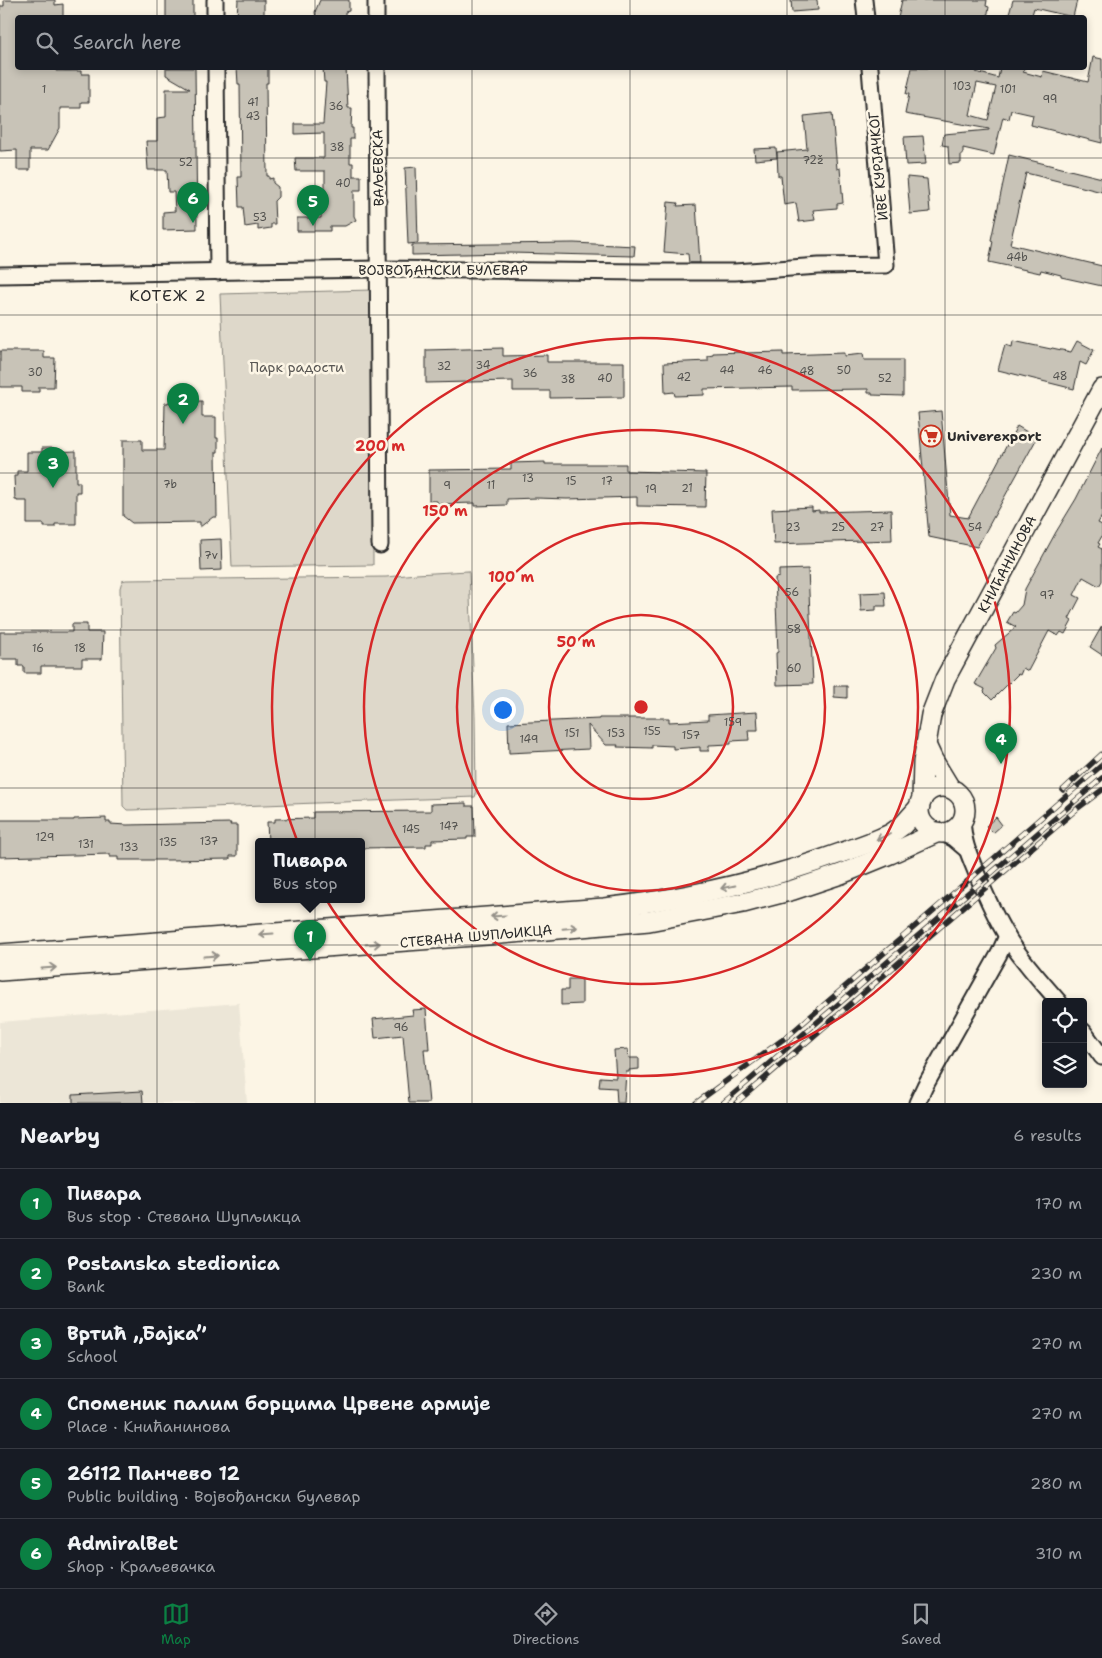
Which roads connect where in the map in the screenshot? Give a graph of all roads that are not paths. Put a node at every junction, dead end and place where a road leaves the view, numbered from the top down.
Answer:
1 (215, 0) edge
2 (376, 0) edge
3 (864, 0) edge
4 (215, 15) edge
5 (376, 15) edge
6 (866, 15) edge
7 (216, 70) edge
8 (377, 70) edge
9 (870, 70) edge
10 (886, 265) joint
11 (379, 269) junction
12 (218, 272) junction
13 (0, 275) edge
14 (1102, 389) edge
15 (380, 545) dead end
16 (926, 746) junction
17 (950, 788) junction
18 (921, 803) junction
19 (962, 820) junction
20 (940, 832) junction
21 (966, 850) junction
22 (1007, 936) junction
23 (0, 954) edge
24 (0, 971) edge
25 (1056, 998) edge
26 (1087, 1036) edge
27 (1102, 1057) edge
28 (917, 1103) edge

1 - 4 street
2 - 5 street
3 - 6 street
7 - 12 street
8 - 11 street, ВАЉЕВСКА
9 - 10 street, ИВЕ КУРЈАЧКОГ
10 - 11 street, ВОЈВОЂАНСКИ БУЛЕВАР
11 - 12 street, ВОЈВОЂАНСКИ БУЛЕВАР
11 - 15 street, ВАЉЕВСКА
12 - 13 street, ВОЈВОЂАНСКИ БУЛЕВАР
14 - 16 main road, КНИЋАНИНОВА
16 - 17 main road
16 - 18 main road, КНИЋАНИНОВА
17 - 18 main road
17 - 19 main road
18 - 20 main road
18 -> 23 main road, СТЕВАНА ШУПЉИКЦА
19 - 20 main road
19 - 21 street
20 - 21 street
24 -> 20 main road, СТЕВАНА ШУПЉИКЦА
21 - 22 street
22 - 25 street
22 - 28 street
26 - 27 street

